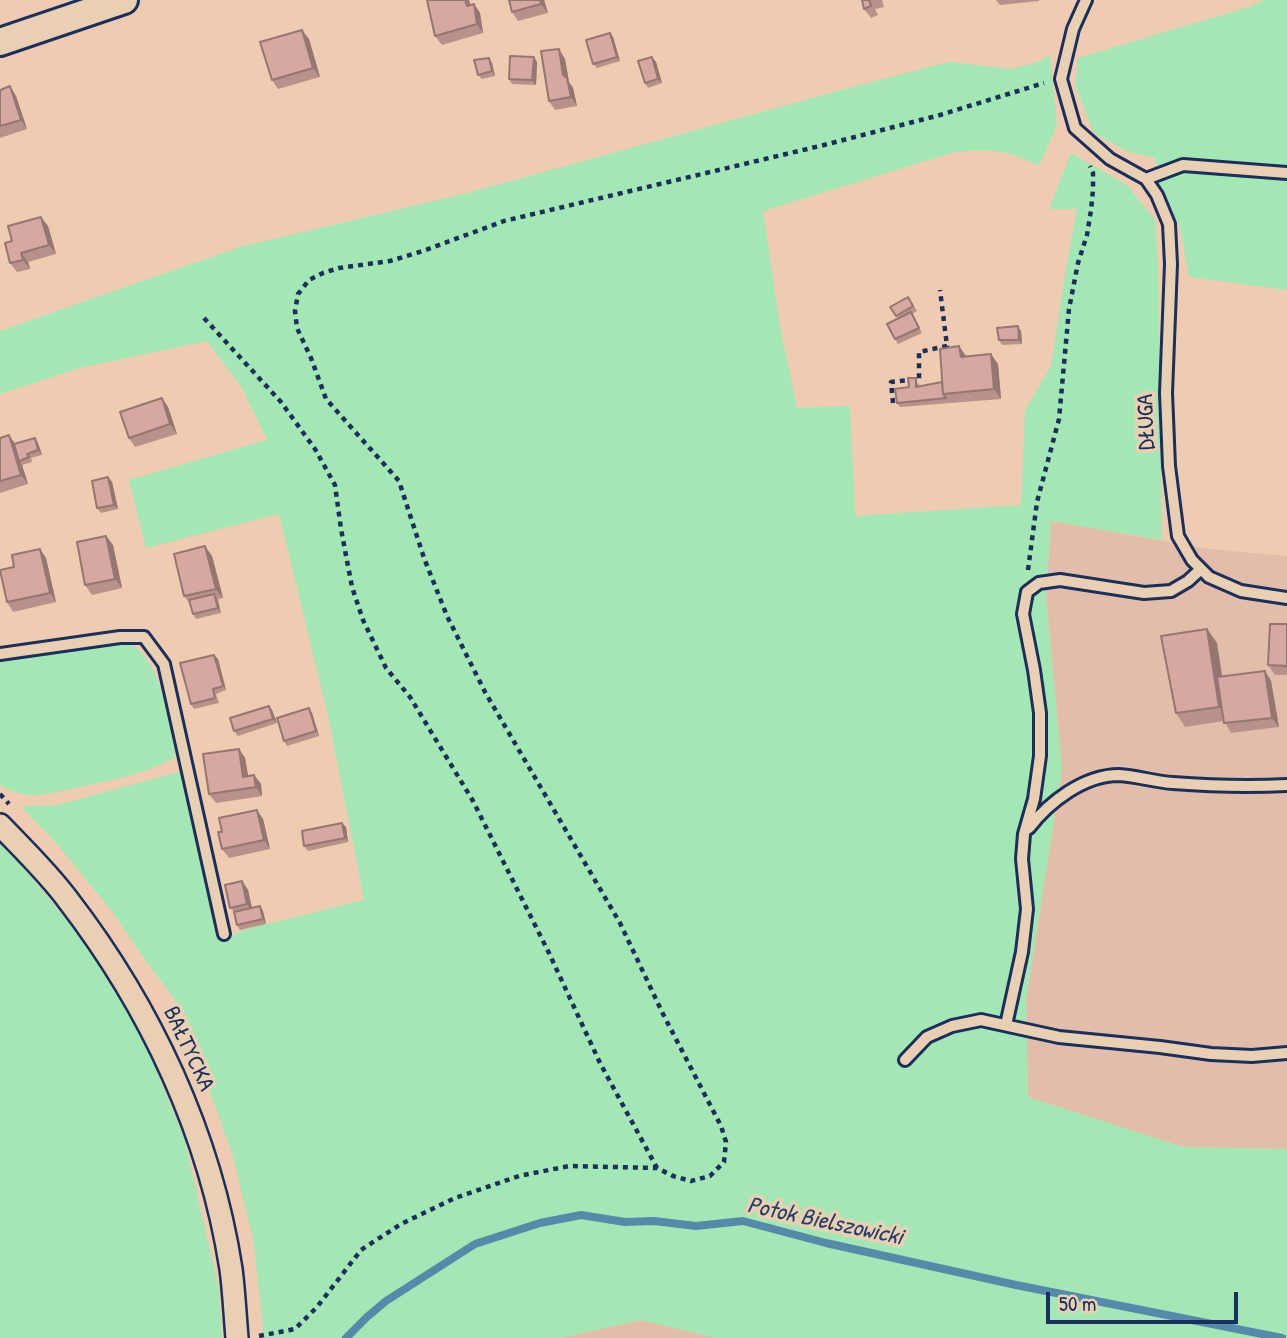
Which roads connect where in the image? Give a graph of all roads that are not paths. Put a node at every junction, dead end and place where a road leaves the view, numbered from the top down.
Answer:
1 (124, 0) edge
2 (1086, 0) edge
3 (0, 42) edge
4 (1287, 173) edge
5 (1146, 179) junction
6 (1201, 569) junction
7 (1287, 598) edge
8 (0, 654) edge
9 (1287, 785) edge
10 (0, 825) edge
11 (1024, 834) junction
12 (224, 934) dead end
13 (1006, 1025) junction
14 (1287, 1053) edge
15 (905, 1060) dead end
16 (237, 1338) edge

1 - 3 street
2 - 5 lane
4 - 5 lane
5 - 6 lane, DŁUGA
6 - 7 lane, DŁUGA
6 - 11 lane
8 - 12 lane
9 - 11 lane
10 - 16 street, BAŁTYCKA
11 - 13 lane
13 - 14 lane
13 - 15 lane

